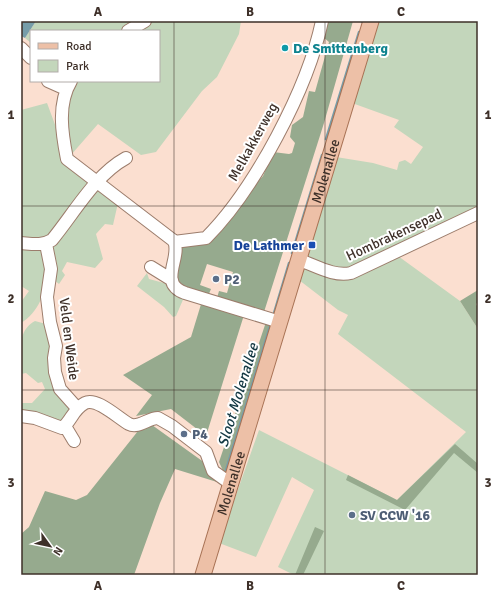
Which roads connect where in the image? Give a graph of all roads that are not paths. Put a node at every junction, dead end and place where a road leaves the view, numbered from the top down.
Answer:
1 (144, 21) edge
2 (322, 21) edge
3 (371, 21) edge
4 (130, 30) edge
5 (21, 48) edge
6 (30, 57) edge
7 (53, 82) edge
8 (68, 85) edge
9 (126, 158) dead end
10 (97, 182) junction
11 (478, 213) edge
12 (173, 241) junction
13 (21, 243) edge
14 (46, 244) junction
15 (299, 260) junction
16 (152, 267) dead end
17 (172, 280) junction
18 (280, 322) junction
19 (77, 408) junction
20 (21, 416) edge
21 (65, 426) junction
22 (74, 441) dead end
23 (231, 484) junction
24 (203, 575) edge

1 - 4 street
2 - 12 street, Melkakkerweg
3 - 15 main road, Molenallee
5 - 6 street
7 - 8 street
8 - 10 street
9 - 10 street
10 - 12 street
10 - 14 street
11 - 15 street, Hombrakensepad
12 - 17 street
13 - 14 street
14 - 19 street, Veld en Weide
15 - 18 main road, Molenallee
16 - 17 street
17 - 18 street
18 - 23 main road, Molenallee
19 - 21 street
19 - 23 street
20 - 21 street
21 - 22 street
23 - 24 main road, Molenallee

